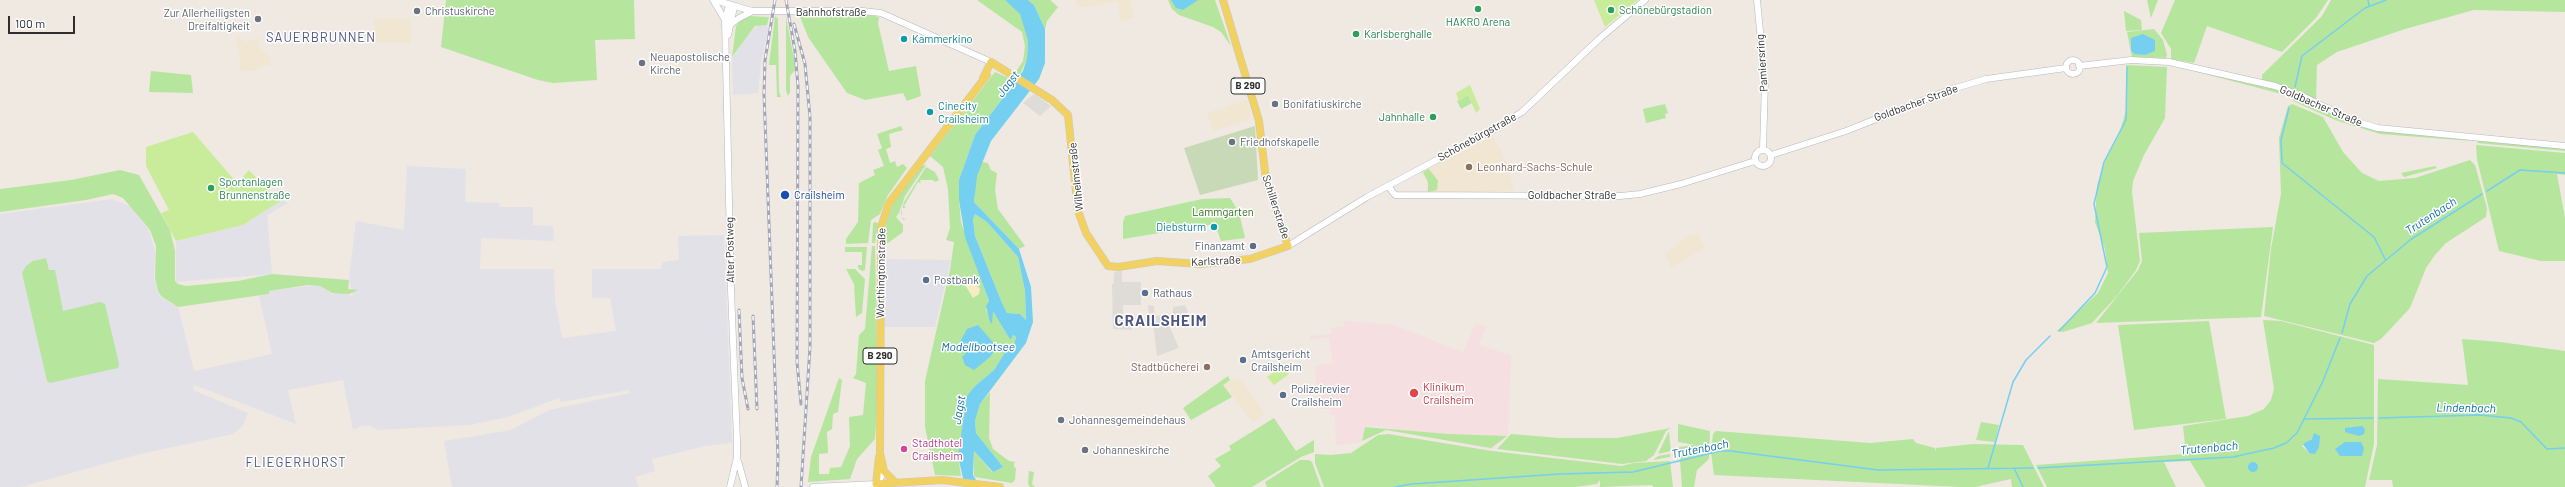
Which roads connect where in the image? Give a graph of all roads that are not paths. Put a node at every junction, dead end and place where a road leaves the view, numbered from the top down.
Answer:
1 (714, 0) edge
2 (1223, 0) edge
3 (1645, 0) edge
4 (1757, 0) edge
5 (732, 6) junction
6 (752, 12) junction
7 (725, 20) junction
8 (730, 25) junction
9 (727, 42) junction
10 (992, 63) junction
11 (2079, 66) junction
12 (2066, 68) junction
13 (2565, 146) edge
14 (1763, 150) junction
15 (1771, 155) junction
16 (1755, 160) junction
17 (1388, 186) junction
18 (1288, 246) junction
19 (1118, 268) joint
20 (880, 453) junction
21 (737, 457) junction
22 (882, 465) junction
23 (735, 467) junction
24 (896, 482) junction
25 (876, 484) junction
26 (730, 487) edge
27 (738, 487) edge
28 (746, 487) edge
29 (813, 487) edge
30 (1000, 487) edge

1 - 5 main road
1 - 7 main road, Alter Postweg
2 - 18 main road, Schillerstraße / B 290
3 - 17 main road, Schönebürgstraße
4 - 14 main road, Pamiersring
5 - 6 main road
5 - 7 main road, Alter Postweg
5 - 8 main road, Alter Postweg
6 - 8 main road
6 - 10 main road, Bahnhofstraße
7 - 9 main road, Alter Postweg
8 - 9 main road, Alter Postweg
9 - 21 main road, Alter Postweg
10 - 19 main road, Wilhelmstraße
10 - 20 main road, Worthingtonstraße / B 290
11 - 12 main road, Goldbacher Straße
11 - 12 main road, Goldbacher Straße
11 - 13 main road, Goldbacher Straße
12 - 15 main road, Goldbacher Straße
14 - 15 main road
14 - 16 main road
15 - 16 main road, Goldbacher Straße
16 - 17 main road, Goldbacher Straße
17 - 18 main road, Schönebürgstraße
18 - 19 main road, Karlstraße
20 - 22 main road, Worthingtonstraße / B 290
20 - 25 main road, Worthingtonstraße / B 290
21 - 23 main road, Alter Postweg
21 - 28 main road, Alter Postweg
22 - 24 main road, Worthingtonstraße / B 290
22 - 25 main road, Worthingtonstraße
23 - 26 main road, Alter Postweg
23 - 28 main road
24 - 25 main road
24 - 30 main road
25 - 29 main road
27 - 28 main road

